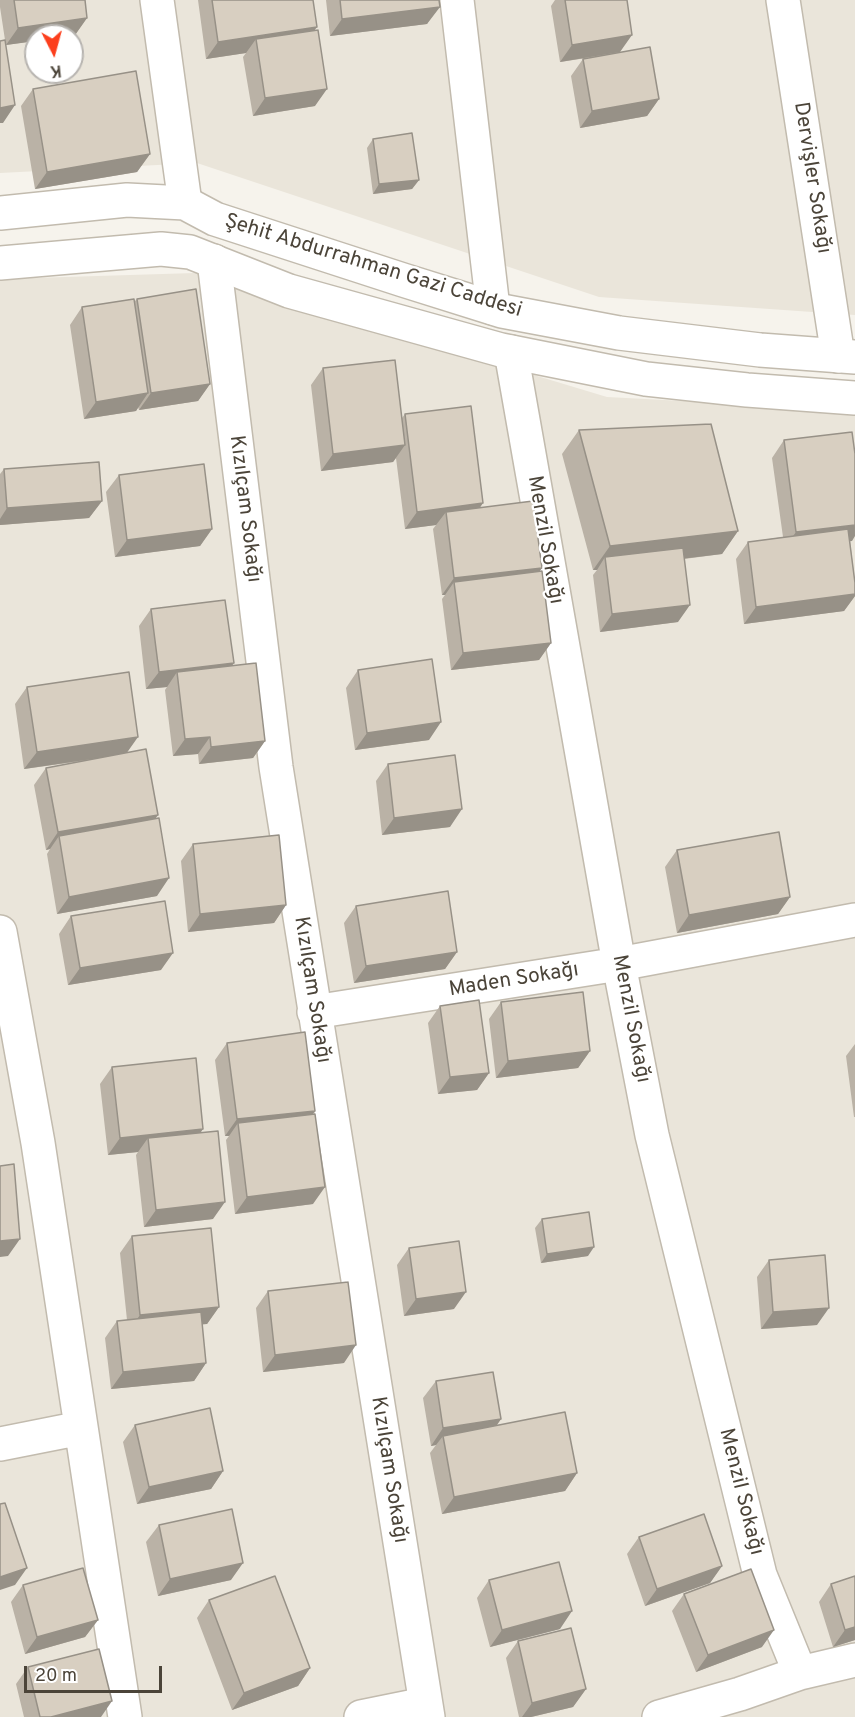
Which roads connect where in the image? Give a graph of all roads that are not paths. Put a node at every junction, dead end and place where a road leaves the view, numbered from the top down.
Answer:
1 (157, 0) edge
2 (456, 0) edge
3 (783, 0) edge
4 (185, 203) junction
5 (0, 213) edge
6 (214, 261) junction
7 (0, 262) edge
8 (493, 308) junction
9 (511, 352) junction
10 (847, 357) edge
11 (854, 404) edge
12 (855, 920) edge
13 (0, 932) edge
14 (619, 964) junction
15 (314, 1012) junction
16 (10, 1047) edge
17 (81, 1428) junction
18 (0, 1444) edge
19 (855, 1660) edge
20 (800, 1673) junction
21 (744, 1705) edge
22 (427, 1711) edge
23 (124, 1717) edge
24 (361, 1717) edge
25 (659, 1717) edge

1 - 4 street, Kızılçam Sokağı
2 - 8 street, Menzil Sokağı
3 - 10 street, Dervişler Sokağı
4 - 5 street, Şehit Abdurrahman Gazi Caddesi
4 - 6 street, Kızılçam Sokağı
4 - 8 street, Şehit Abdurrahman Gazi Caddesi
6 - 7 street, Şehit Abdurrahman Gazi Caddesi
6 - 9 street, Şehit Abdurrahman Gazi Caddesi
6 - 15 street, Kızılçam Sokağı
8 - 9 street, Menzil Sokağı
8 - 10 street, Şehit Abdurrahman Gazi Caddesi
9 - 11 street, Şehit Abdurrahman Gazi Caddesi
9 - 14 street, Menzil Sokağı
10 - 11 street, Dervişler Sokağı
12 - 14 street, Maden Sokağı
13 - 16 street
14 - 15 street, Maden Sokağı
14 - 20 street, Menzil Sokağı
15 - 22 street, Kızılçam Sokağı
16 - 17 street
17 - 18 street
17 - 23 street
19 - 20 street
20 - 21 street
21 - 25 street
22 - 24 street

